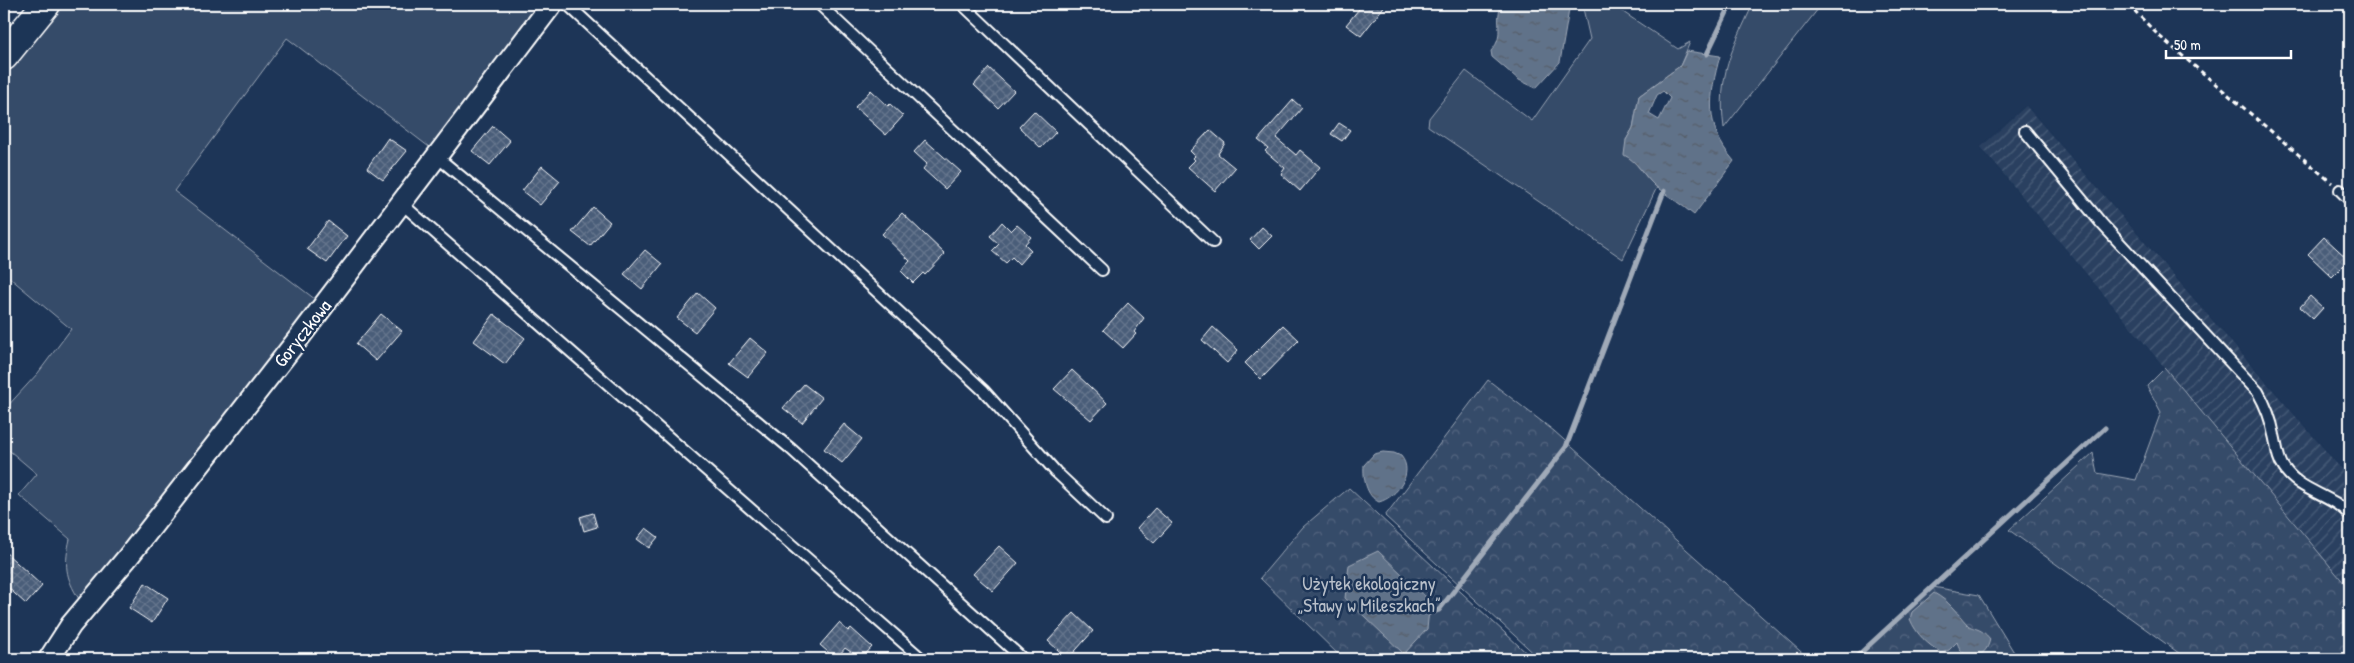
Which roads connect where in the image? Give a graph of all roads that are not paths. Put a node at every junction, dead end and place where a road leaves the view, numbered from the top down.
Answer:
1 (46, 4) edge
2 (552, 4) edge
3 (567, 4) edge
4 (819, 4) edge
5 (962, 4) edge
6 (4, 56) edge
7 (2025, 131) dead end
8 (436, 156) junction
9 (2340, 190) road end
10 (2350, 200) edge
11 (401, 203) junction
12 (1214, 242) dead end
13 (1102, 270) dead end
14 (2350, 515) edge
15 (1106, 519) dead end
16 (49, 659) edge
17 (922, 659) edge
18 (1024, 659) edge

1 - 6 street
2 - 8 street, Goryczkowa
3 - 15 lane
4 - 13 lane
5 - 12 lane
7 - 14 lane
8 - 11 street, Goryczkowa
8 - 18 lane
9 - 10 lane
11 - 16 street, Goryczkowa
11 - 17 lane

